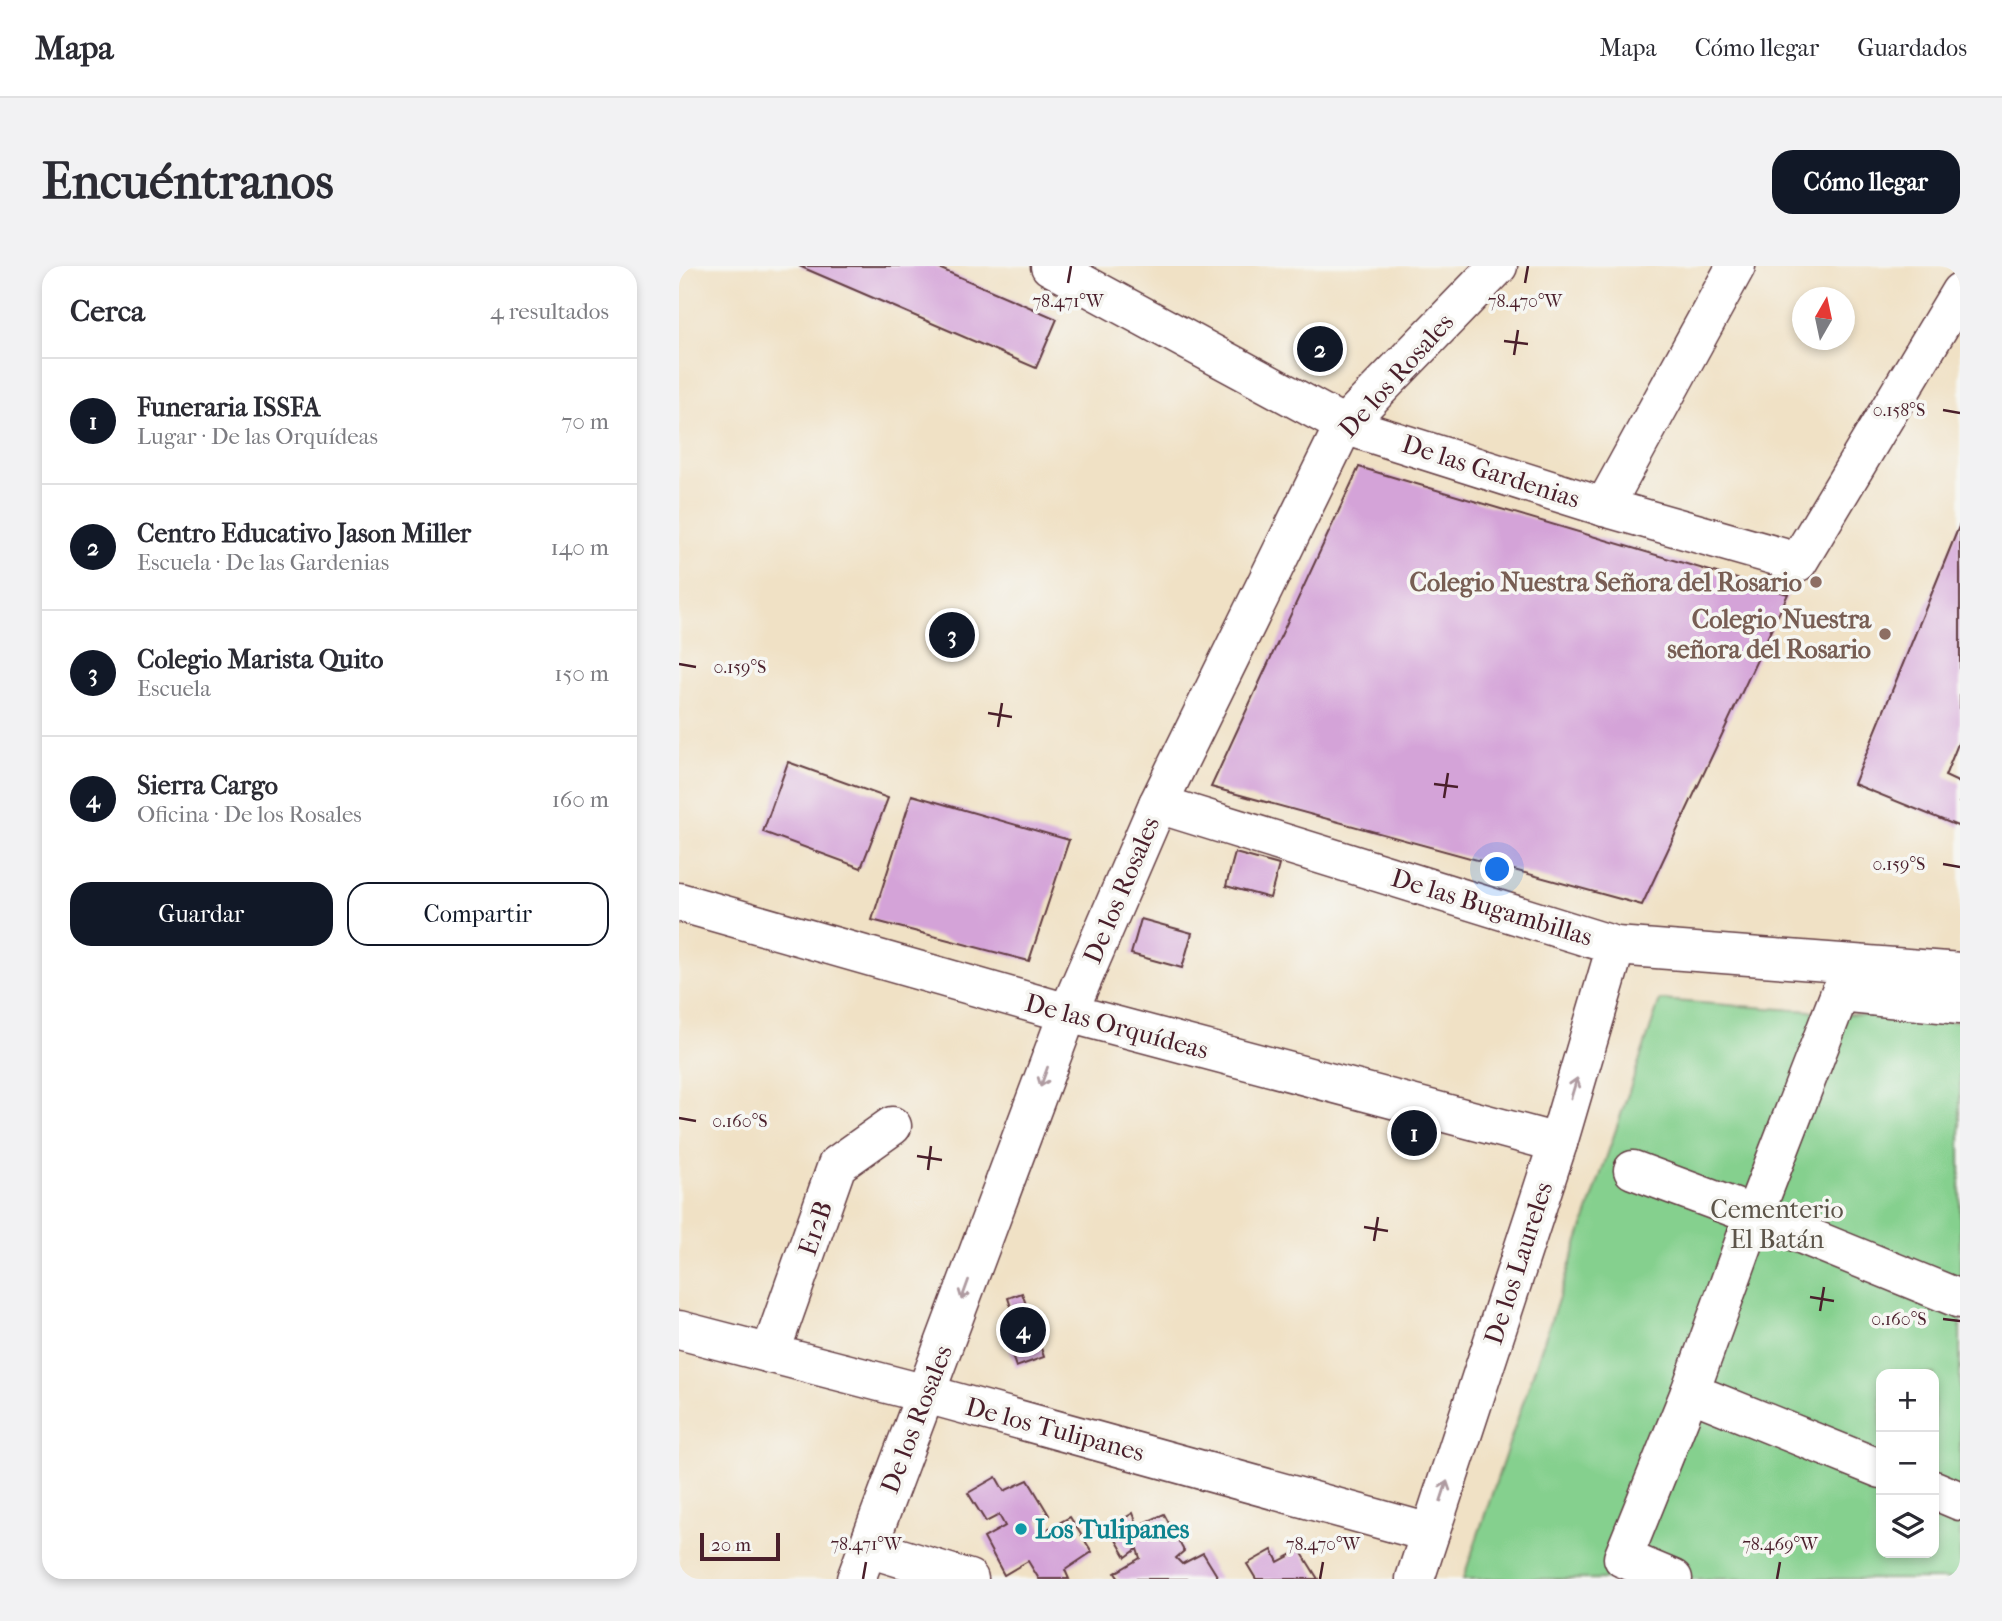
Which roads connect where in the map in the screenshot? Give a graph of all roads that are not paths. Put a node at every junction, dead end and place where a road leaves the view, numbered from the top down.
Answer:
1 (1050, 266) edge
2 (1498, 266) edge
3 (1736, 266) edge
4 (1960, 292) edge
5 (1344, 425) junction
6 (1604, 507) junction
7 (1158, 804) junction
8 (679, 902) edge
9 (1616, 946) junction
10 (1960, 972) edge
11 (1960, 1005) edge
12 (1068, 1013) junction
13 (892, 1126) dead end
14 (1557, 1143) junction
15 (1633, 1170) dead end
16 (1754, 1214) junction
17 (1960, 1299) edge
18 (679, 1330) edge
19 (770, 1354) junction
20 (1690, 1392) junction
21 (926, 1394) junction
22 (1876, 1467) edge
23 (1939, 1492) edge
24 (1960, 1501) edge
25 (1430, 1533) junction
26 (862, 1563) edge
27 (969, 1579) edge
28 (1415, 1579) edge
29 (1673, 1579) edge

1 - 5 street, De las Gardenias
2 - 5 street, De los Rosales
3 - 6 street
4 - 6 street, De las Gardenias
5 - 6 street, De las Gardenias
5 - 7 street, De los Rosales
7 - 9 street, De las Bugambillas
7 - 12 street, De los Rosales
8 - 12 street, De las Orquídeas
9 - 10 street, De las Bugambillas
14 -> 9 street, De los Laureles
11 - 16 street
12 - 14 street, De las Orquídeas
12 -> 21 street, De los Rosales
13 - 19 street, E12B
25 -> 14 street, De los Laureles
15 - 16 street
16 - 17 street
16 - 20 street
18 - 19 street, De los Tulipanes
19 - 21 street, De los Tulipanes
20 - 22 street
20 - 29 street
21 - 25 street, De los Tulipanes
21 - 26 street, De los Rosales
23 - 24 street
25 - 28 street, De los Laureles
26 - 27 street

